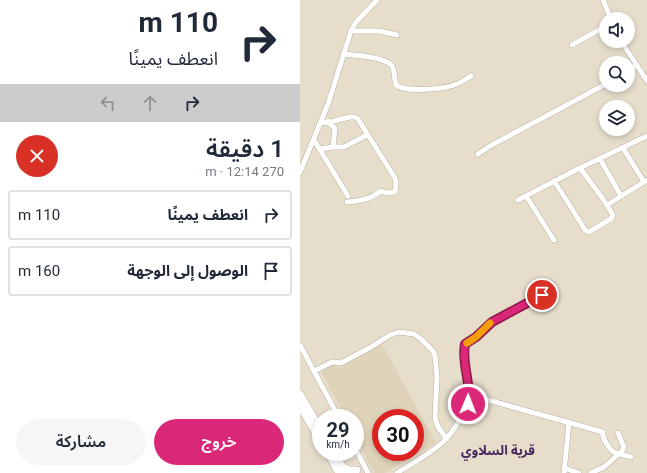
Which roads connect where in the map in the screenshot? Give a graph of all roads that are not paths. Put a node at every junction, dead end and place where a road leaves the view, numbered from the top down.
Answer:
1 (378, 0) edge
2 (602, 0) edge
3 (608, 12) edge
4 (599, 30) edge
5 (350, 31) junction
6 (396, 35) dead end
7 (572, 45) dead end
8 (626, 48) edge
9 (344, 54) junction
10 (637, 65) joint
11 (471, 76) dead end
12 (647, 81) edge
13 (599, 88) edge
14 (327, 122) junction
15 (320, 123) junction
16 (367, 135) junction
17 (647, 136) edge
18 (314, 140) junction
19 (334, 147) junction
20 (623, 148) junction
21 (320, 149) junction
22 (478, 154) dead end
23 (600, 159) junction
24 (580, 168) junction
25 (300, 172) edge
26 (554, 181) junction
27 (646, 181) edge
28 (348, 196) dead end
29 (526, 196) junction
30 (622, 196) junction
31 (518, 200) dead end
32 (347, 202) dead end
33 (607, 205) junction
34 (554, 240) dead end
35 (542, 295) dead end
36 (300, 345) edge
37 (314, 372) junction
38 (300, 394) edge
39 (470, 395) junction
40 (300, 406) edge
41 (334, 409) edge
42 (312, 415) edge
43 (569, 422) junction
44 (312, 427) edge
45 (618, 433) dead end
46 (446, 438) junction
47 (618, 454) junction
48 (632, 457) dead end
49 (334, 461) edge
50 (338, 461) edge
51 (357, 461) edge
52 (342, 471) edge
53 (358, 471) edge
54 (564, 471) edge
55 (368, 473) edge
56 (397, 473) edge
57 (579, 473) edge
58 (591, 473) edge

1 - 5 street
2 - 3 street
4 - 7 street
5 - 6 street
5 - 9 street
8 - 10 street
9 - 11 street
9 - 15 street
10 - 12 street
13 - 22 street
14 - 15 street
14 - 16 street
14 - 19 street
15 - 18 street
16 - 19 street
16 - 32 street
17 - 20 street
18 - 21 street
18 - 25 street
19 - 21 street
20 - 23 street
20 - 27 street
21 - 28 street
23 - 24 street
23 - 30 street
24 - 26 street
24 - 33 street
26 - 29 street
26 - 33 street
27 - 30 street
29 - 31 street
29 - 34 street
30 - 33 street
35 - 39 street
36 - 37 street
37 - 41 street
37 - 46 street
38 - 42 highway
39 - 43 street
39 - 46 street
40 - 44 highway
43 - 47 street
43 - 54 street
45 - 47 street
46 - 56 street
47 - 48 street
47 - 58 street
49 - 52 highway
50 - 52 highway
51 - 53 street
52 - 53 highway
53 - 55 street
54 - 57 street

